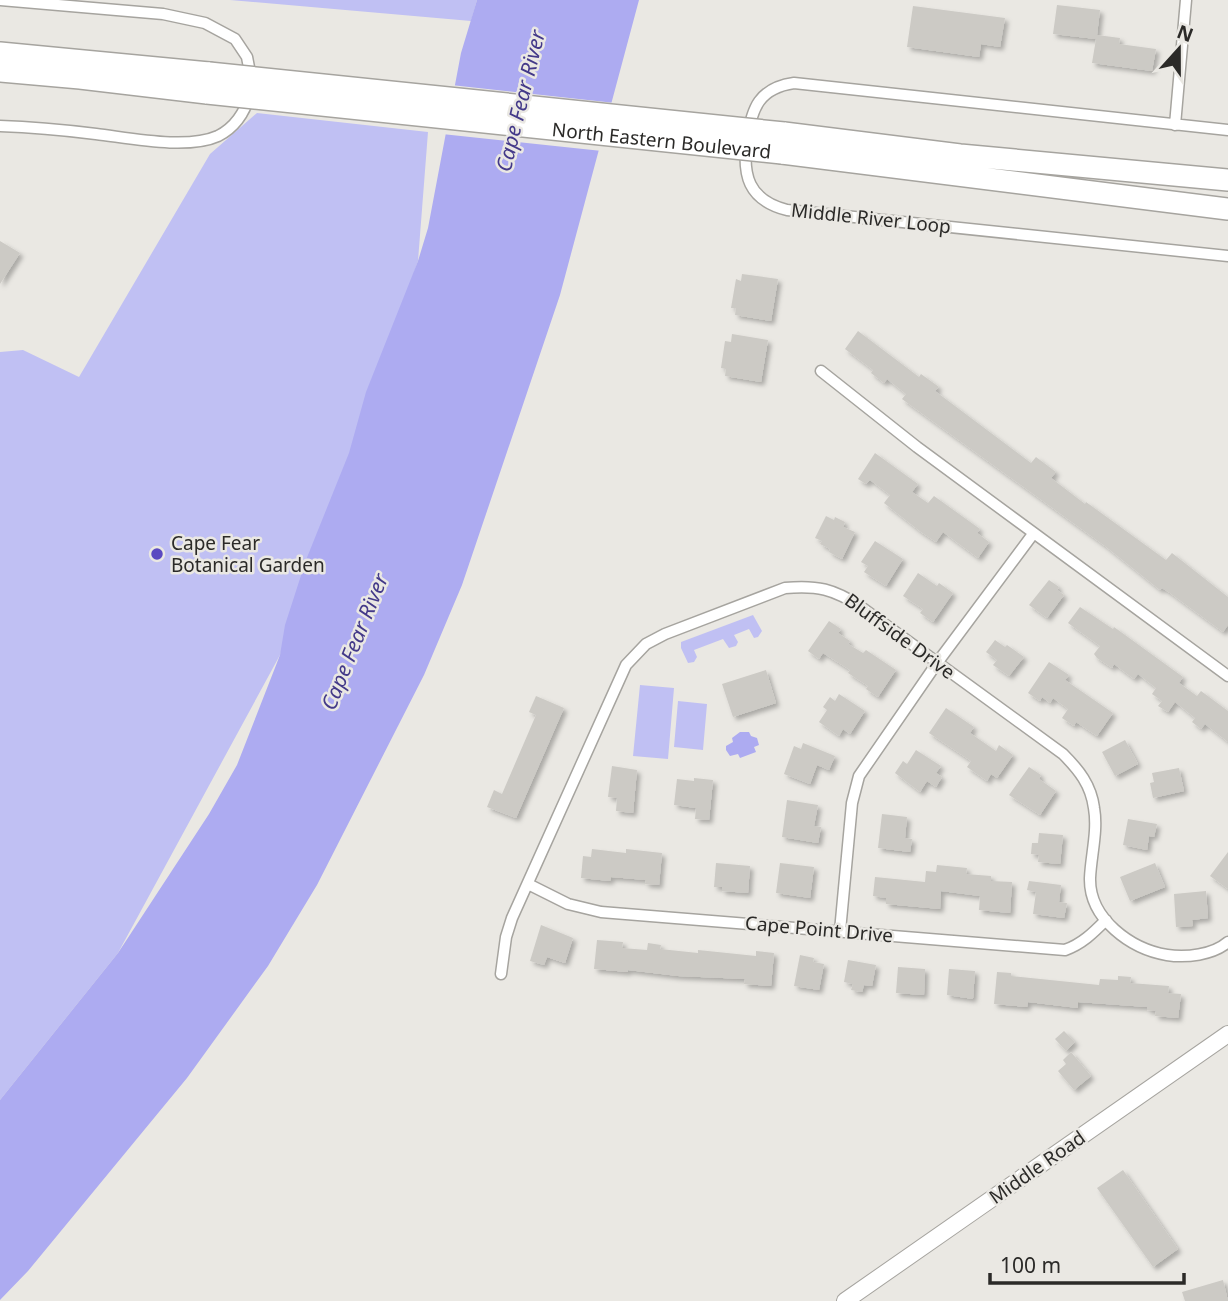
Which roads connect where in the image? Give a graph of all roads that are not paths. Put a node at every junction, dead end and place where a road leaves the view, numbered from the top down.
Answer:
1 (1186, 0) edge
2 (0, 1) edge
3 (0, 54) edge
4 (0, 71) edge
5 (208, 83) junction
6 (1175, 125) junction
7 (0, 126) edge
8 (1228, 130) edge
9 (783, 143) junction
10 (1228, 180) edge
11 (1228, 209) edge
12 (1228, 256) edge
13 (821, 371) dead end
14 (1033, 534) junction
15 (937, 663) junction
16 (1228, 677) edge
17 (528, 884) junction
18 (1106, 920) junction
19 (840, 931) junction
20 (1228, 942) edge
21 (500, 974) dead end
22 (1228, 1034) edge
23 (845, 1301) edge

1 - 6 street
2 - 7 street
3 - 5 highway, North Eastern Boulevard
4 - 5 highway, North Eastern Boulevard
5 - 9 highway, North Eastern Boulevard, bridge
6 - 8 street, Middle River Loop
6 - 12 street, Middle River Loop
9 - 10 highway
9 - 11 highway
13 - 14 street
14 - 15 street
14 - 16 street
15 - 17 street, Bluffside Drive
15 - 18 street, Bluffside Drive
15 - 19 street
17 - 19 street, Cape Point Drive
17 - 21 street, Bluffside Drive
18 - 19 street, Cape Point Drive
18 - 20 street, Bluffside Drive
22 - 23 main road, Middle Road

